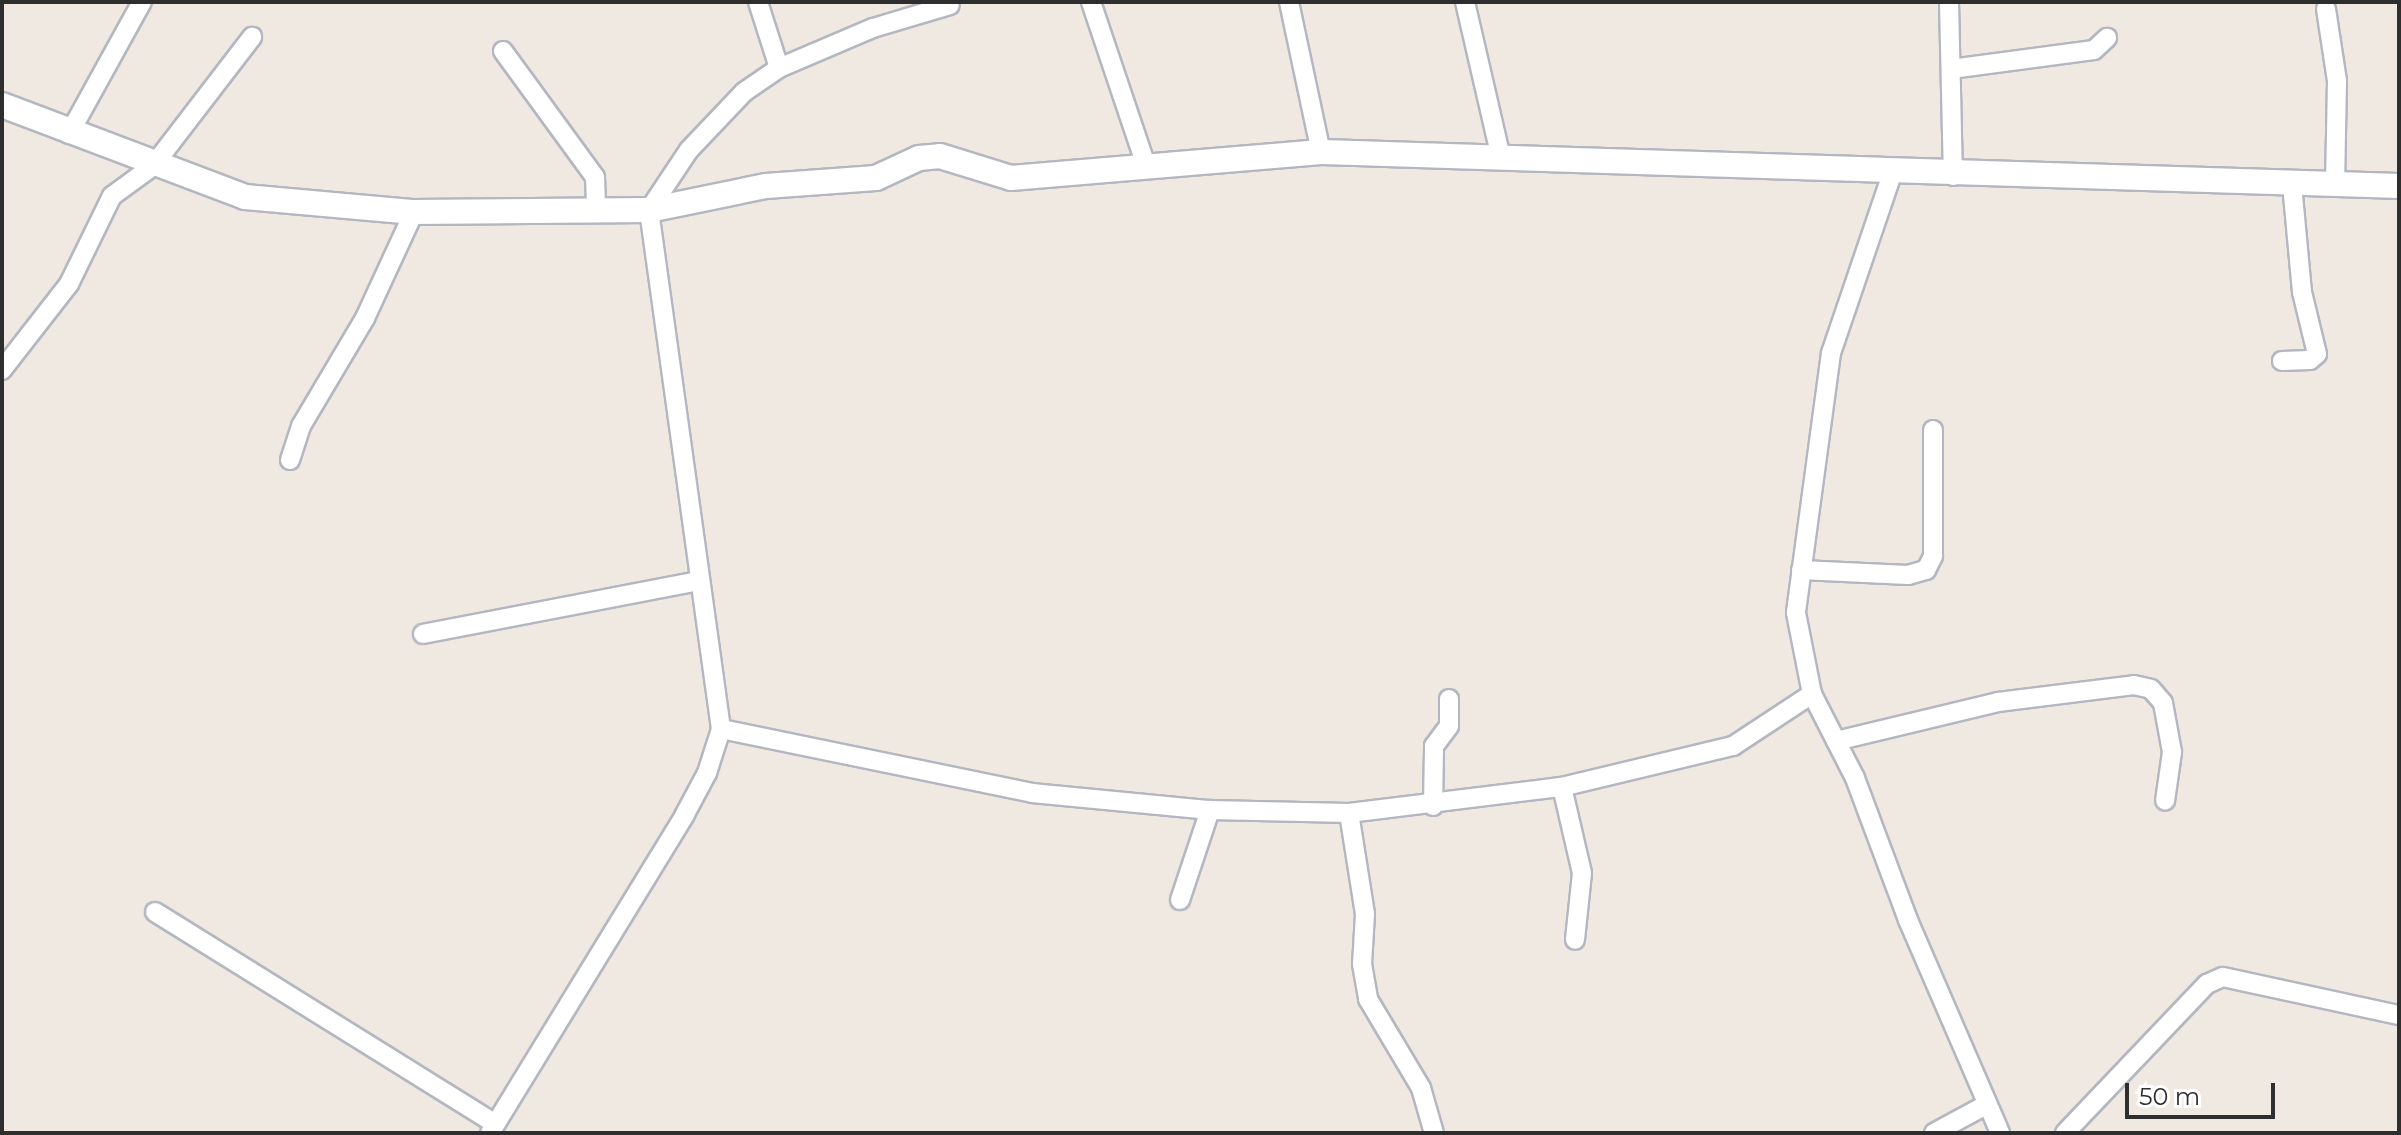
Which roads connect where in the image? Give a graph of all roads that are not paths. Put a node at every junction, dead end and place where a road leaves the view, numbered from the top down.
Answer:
1 (142, 2) edge
2 (758, 2) edge
3 (1091, 2) edge
4 (1289, 2) edge
5 (1465, 2) edge
6 (1949, 2) edge
7 (950, 5) dead end
8 (2326, 9) dead end
9 (252, 37) dead end
10 (2107, 38) dead end
11 (503, 51) dead end
12 (779, 68) junction
13 (1951, 69) junction
14 (2, 105) edge
15 (69, 134) junction
16 (1321, 152) junction
17 (1500, 154) junction
18 (1146, 165) junction
19 (153, 166) junction
20 (1892, 174) junction
21 (1953, 176) junction
22 (2292, 185) junction
23 (2335, 185) junction
24 (2399, 186) edge
25 (649, 210) junction
26 (596, 211) junction
27 (414, 212) junction
28 (2282, 361) dead end
29 (2, 370) edge
30 (1933, 430) dead end
31 (290, 460) dead end
32 (1801, 570) junction
33 (697, 581) junction
34 (423, 634) dead end
35 (1812, 694) junction
36 (1449, 699) dead end
37 (721, 729) junction
38 (1836, 741) junction
39 (1562, 787) junction
40 (2165, 801) dead end
41 (1433, 806) junction
42 (1210, 810) junction
43 (1349, 813) junction
44 (1180, 900) dead end
45 (155, 912) dead end
46 (1575, 940) dead end
47 (2399, 1015) edge
48 (1986, 1105) junction
49 (493, 1129) edge
50 (1434, 1133) edge
51 (1934, 1133) edge
52 (2000, 1133) edge
53 (2065, 1133) edge

1 - 15 street
2 - 12 street
3 - 18 street
4 - 16 street
5 - 17 street
6 - 13 street
7 - 12 street
8 - 23 street
9 - 19 street
10 - 13 street
11 - 26 street
12 - 25 street
13 - 21 street
14 - 15 street
15 - 19 street
16 - 17 street
16 - 18 street
17 - 20 street
18 - 25 street
19 - 27 street
19 - 29 street
20 - 21 street
20 - 32 street
21 - 22 street
22 - 23 street
22 - 28 street
23 - 24 street
25 - 26 street
25 - 33 street
26 - 27 street
27 - 31 street
30 - 32 street
32 - 35 street
33 - 34 street
33 - 37 street
35 - 38 street
35 - 39 street
36 - 41 street
37 - 42 street
37 - 49 street
38 - 40 street
38 - 48 street
39 - 41 street
39 - 46 street
41 - 43 street
42 - 43 street
42 - 44 street
43 - 50 street
45 - 49 street
47 - 53 street
48 - 51 street
48 - 52 street

